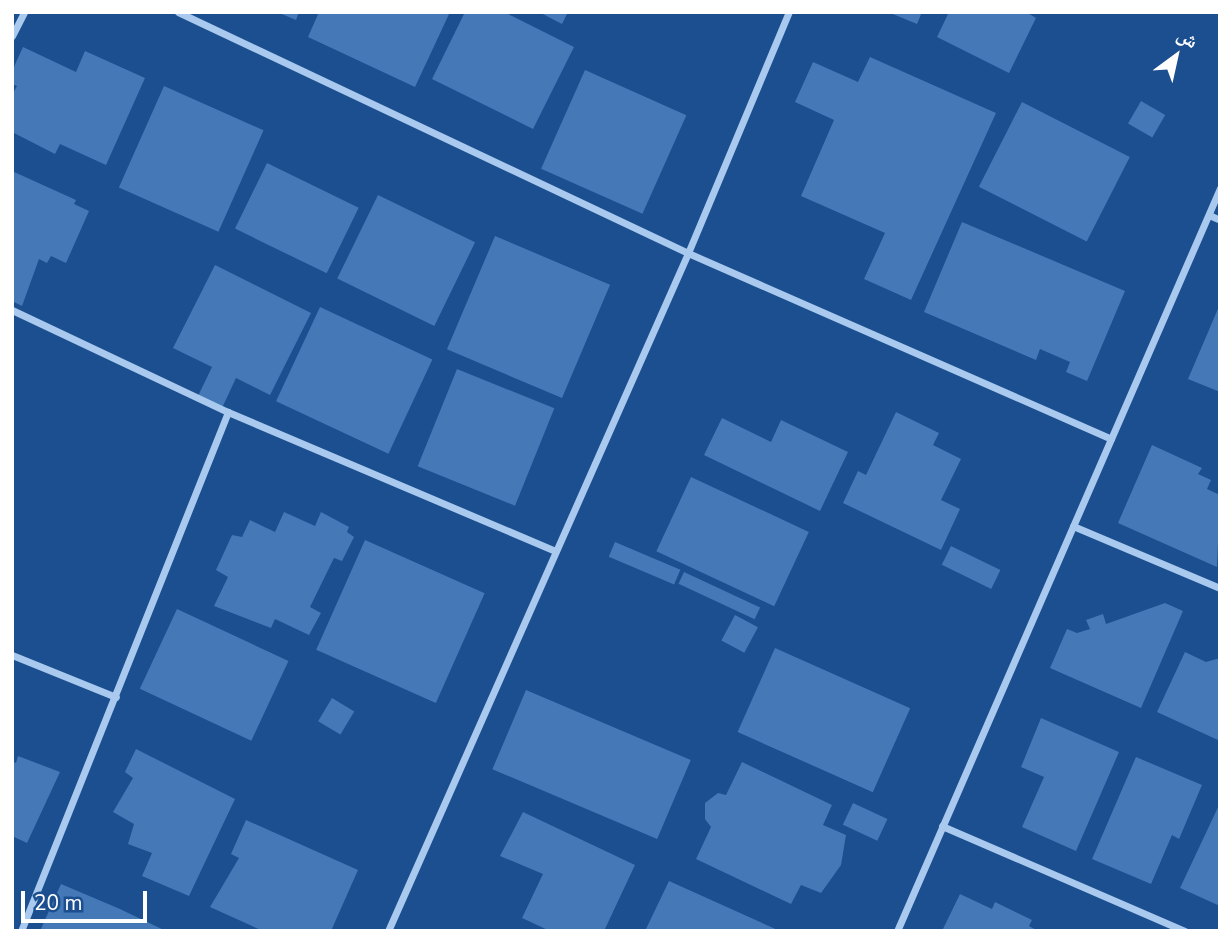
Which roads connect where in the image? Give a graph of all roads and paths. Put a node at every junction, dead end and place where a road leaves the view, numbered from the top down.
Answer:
1 (23, 12) edge
2 (178, 12) edge
3 (789, 12) edge
4 (12, 36) edge
5 (1220, 188) edge
6 (1209, 215) junction
7 (1220, 220) edge
8 (688, 253) junction
9 (12, 310) edge
10 (228, 412) junction
11 (1111, 439) junction
12 (1073, 526) junction
13 (555, 551) junction
14 (1220, 588) edge
15 (12, 655) edge
16 (116, 696) junction
17 (942, 826) junction
18 (21, 931) edge
19 (388, 931) edge
20 (897, 931) edge
21 (1185, 931) edge

1 - 4 street
2 - 8 street
3 - 8 street
5 - 6 street
6 - 7 street
6 - 11 street
8 - 11 street
8 - 13 street
9 - 10 street
10 - 13 street
10 - 16 street
11 - 12 street
12 - 14 street
12 - 17 street
13 - 19 street
15 - 16 street
16 - 18 street
17 - 20 street
17 - 21 street

